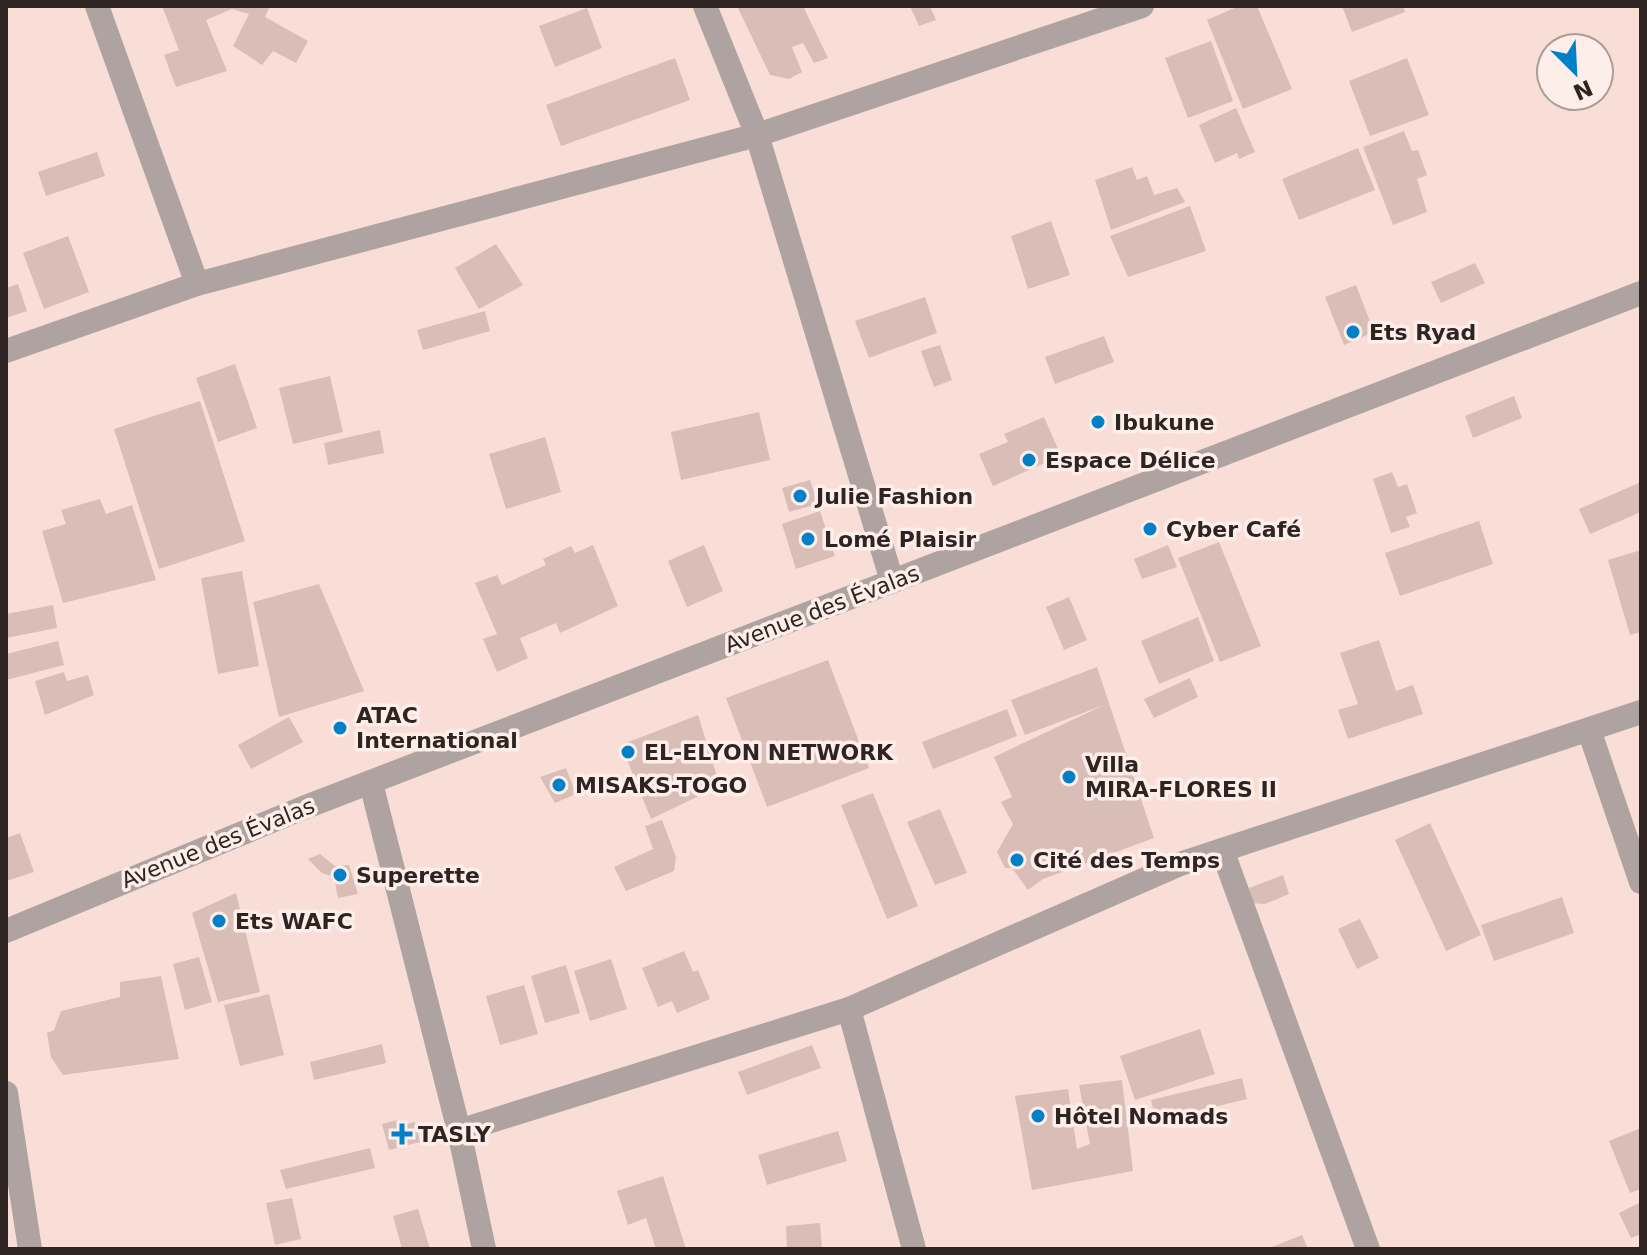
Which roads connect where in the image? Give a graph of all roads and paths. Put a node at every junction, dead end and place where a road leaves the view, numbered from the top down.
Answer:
1 (97, 6) edge
2 (705, 6) edge
3 (1142, 6) edge
4 (757, 135) junction
5 (197, 284) junction
6 (1641, 293) edge
7 (6, 351) edge
8 (892, 581) junction
9 (1641, 712) edge
10 (1589, 730) junction
11 (371, 783) junction
12 (1222, 850) junction
13 (1641, 882) edge
14 (6, 931) edge
15 (849, 1009) junction
16 (6, 1093) edge
17 (459, 1131) junction
18 (30, 1249) edge
19 (484, 1249) edge
20 (914, 1249) edge
21 (1368, 1249) edge

1 - 5 street
2 - 4 street
3 - 4 street
4 - 5 street
4 - 8 street
5 - 7 street
6 - 8 street, Avenue des Évalas
8 - 11 street, Avenue des Évalas
9 - 10 street
10 - 12 street
10 - 13 street
11 - 14 street, Avenue des Évalas
11 - 17 street
12 - 15 street
12 - 21 street
15 - 17 street
15 - 20 street
16 - 18 street
17 - 19 street

